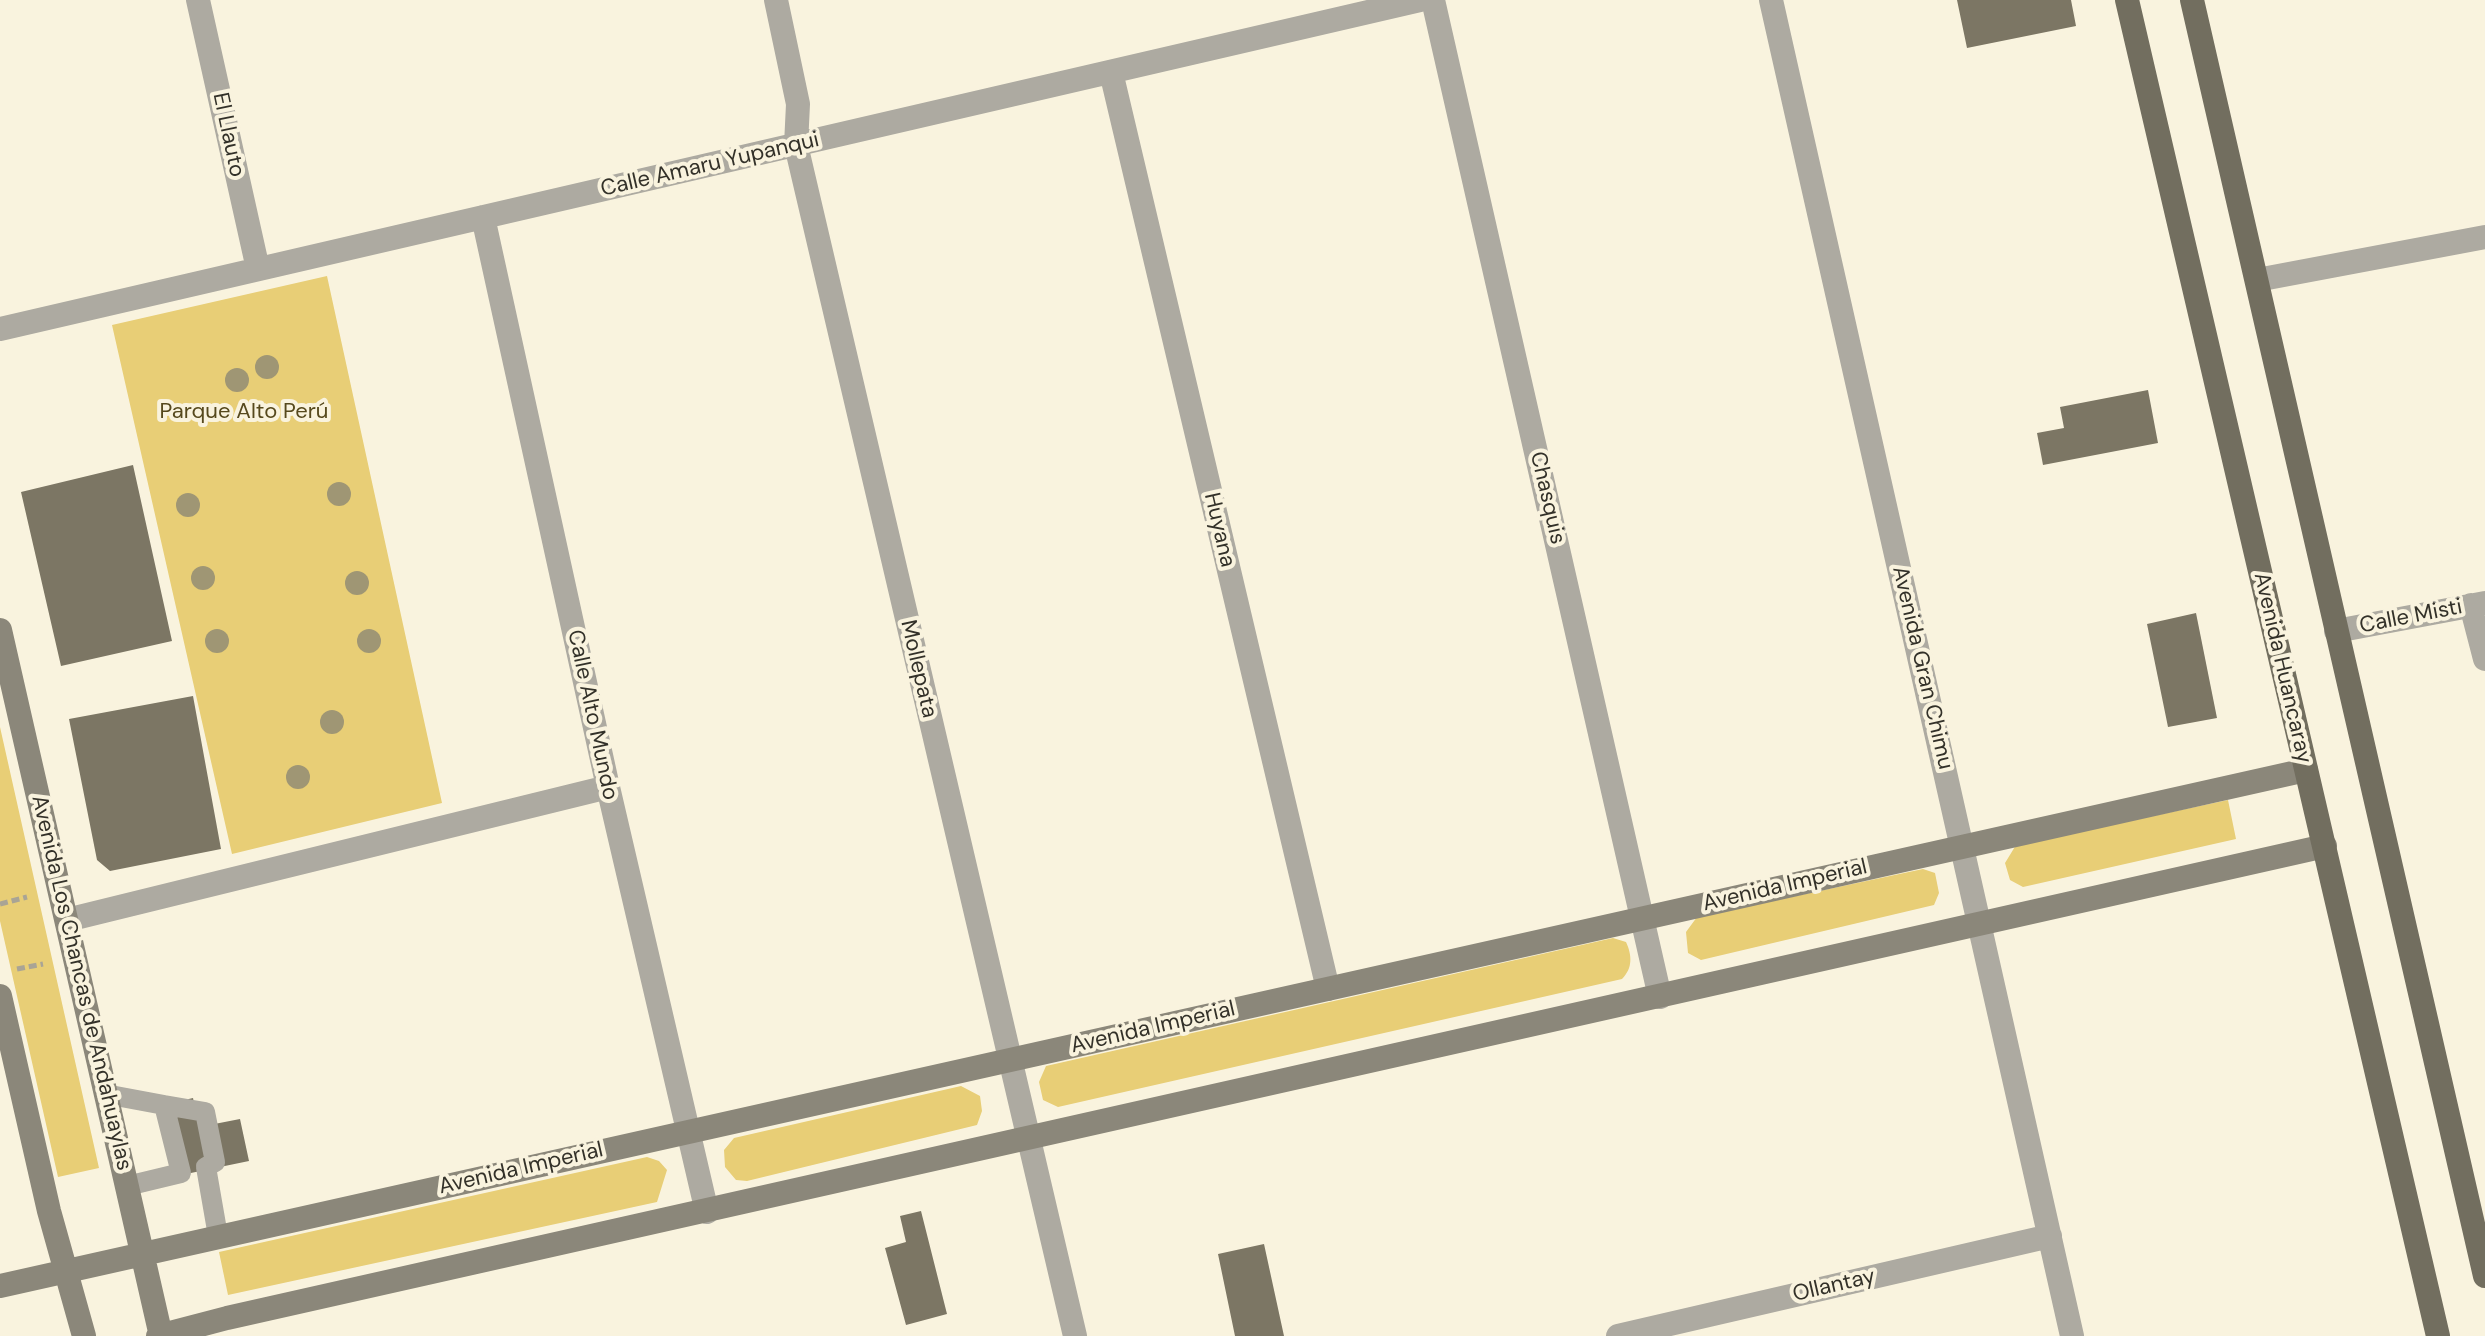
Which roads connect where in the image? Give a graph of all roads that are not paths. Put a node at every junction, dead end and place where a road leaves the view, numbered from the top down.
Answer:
1 (198, 0) edge
2 (776, 0) edge
3 (1420, 0) edge
4 (1433, 0) edge
5 (1771, 0) edge
6 (2127, 0) edge
7 (2192, 0) edge
8 (1111, 72) junction
9 (796, 145) junction
10 (483, 217) junction
11 (2485, 237) edge
12 (258, 269) junction
13 (2257, 280) junction
14 (0, 329) edge
15 (2478, 604) edge
16 (0, 630) edge
17 (2336, 631) junction
18 (2485, 659) edge
19 (2306, 770) junction
20 (608, 787) junction
21 (2325, 846) junction
22 (1962, 847) junction
23 (1643, 918) junction
24 (67, 920) junction
25 (1980, 925) junction
26 (1328, 989) junction
27 (0, 996) edge
28 (1660, 997) junction
29 (1009, 1060) junction
30 (105, 1094) junction
31 (164, 1105) junction
32 (688, 1132) junction
33 (1029, 1139) junction
34 (206, 1167) junction
35 (181, 1173) junction
36 (127, 1186) junction
37 (707, 1212) junction
38 (218, 1236) junction
39 (2050, 1236) junction
40 (142, 1254) junction
41 (66, 1271) junction
42 (2485, 1276) edge
43 (0, 1286) edge
44 (84, 1336) edge
45 (160, 1336) edge
46 (1075, 1336) edge
47 (1618, 1336) edge
48 (2072, 1336) edge
49 (2438, 1336) edge

1 - 12 street, El Llauto
2 - 9 street, Mollepata
3 - 8 street, Calle Amaru Yupanqui
4 - 23 street, Chasquis
5 - 22 street, Avenida Gran Chimu
6 - 19 main road, Avenida Huancaray
7 - 13 main road
8 - 9 street, Calle Amaru Yupanqui
8 - 26 street, Huyana
9 - 10 street, Calle Amaru Yupanqui
9 - 29 street, Mollepata
10 - 12 street, Calle Amaru Yupanqui
10 - 20 street, Calle Alto Mundo
11 - 13 street
12 - 14 street, Calle Amaru Yupanqui
13 - 17 main road
15 - 17 street, Calle Misti
15 - 18 street
16 - 24 street, Avenida Los Chancas de Andahuaylas
17 - 42 main road
19 - 21 main road, Avenida Huancaray
19 - 22 street, Avenida Imperial
20 - 24 street
20 - 32 street, Calle Alto Mundo
21 - 25 street
21 - 49 main road, Avenida Huancaray
22 - 23 street, Avenida Imperial
22 - 25 street, Avenida Gran Chimu
23 - 26 street, Avenida Imperial
23 - 28 street, Chasquis
24 - 30 street, Avenida Los Chancas de Andahuaylas
25 - 28 street
25 - 39 street, Avenida Gran Chimu
26 - 29 street, Avenida Imperial
27 - 41 street
28 - 33 street
29 - 32 street, Avenida Imperial
29 - 33 street, Mollepata
30 - 31 lane
30 - 36 street, Avenida Los Chancas de Andahuaylas
31 - 34 lane
31 - 35 lane
32 - 37 street, Calle Alto Mundo
32 - 38 street, Avenida Imperial
33 - 37 street
33 - 46 street, Mollepata
34 - 35 lane
34 - 38 lane
35 - 36 lane
36 - 40 street, Avenida Los Chancas de Andahuaylas
37 - 45 street
38 - 40 street, Avenida Imperial
39 - 47 street, Ollantay
39 - 48 street, Avenida Gran Chimu
40 - 41 street, Avenida Imperial
40 - 45 street, Avenida Los Chancas de Andahuaylas
41 - 43 street, Avenida Imperial
41 - 44 street

